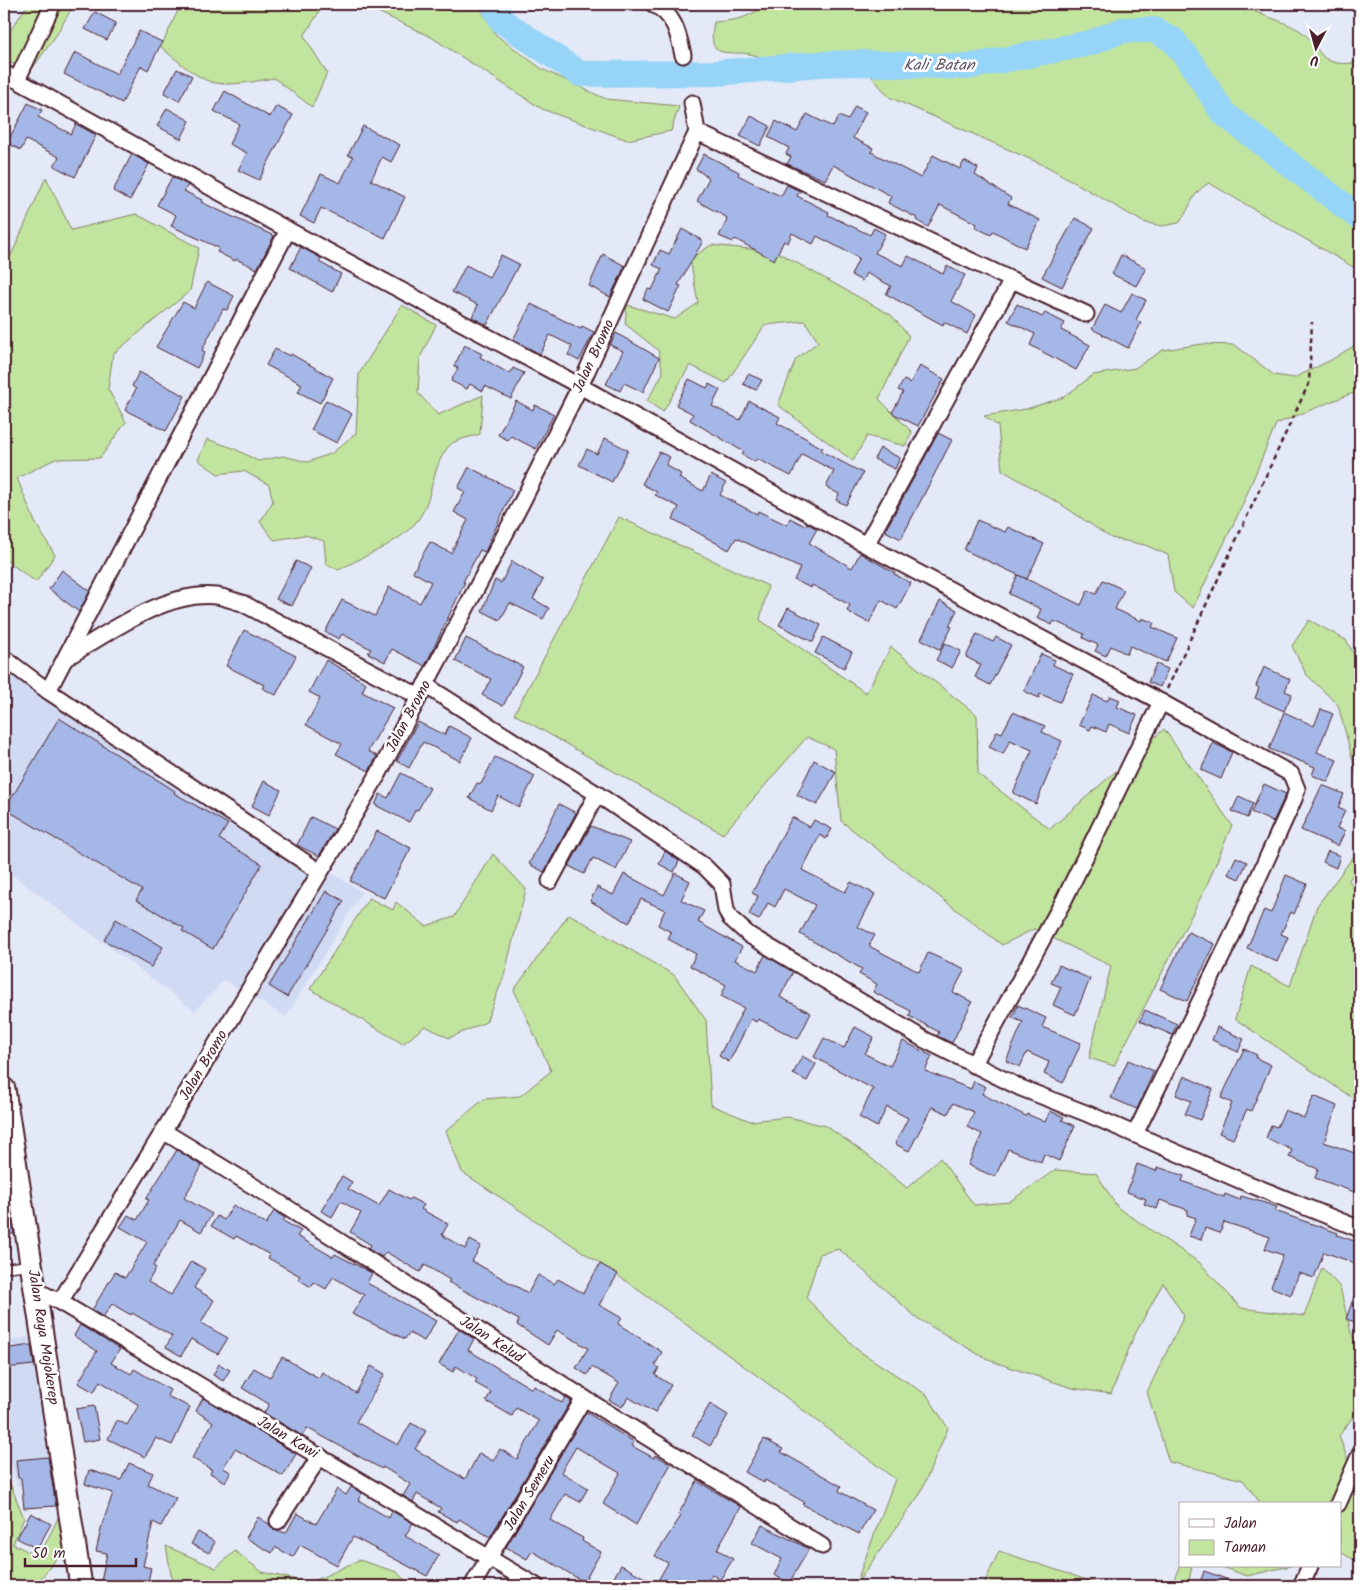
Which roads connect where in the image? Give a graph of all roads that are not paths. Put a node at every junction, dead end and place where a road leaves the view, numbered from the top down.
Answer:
1 (53, 4) edge
2 (653, 4) edge
3 (683, 55) dead end
4 (10, 76) edge
5 (692, 103) dead end
6 (697, 132) junction
7 (288, 230) junction
8 (1012, 280) junction
9 (1086, 314) dead end
10 (580, 386) junction
11 (866, 545) junction
12 (4, 658) edge
13 (65, 659) junction
14 (48, 690) junction
15 (421, 690) junction
16 (1161, 702) junction
17 (597, 794) junction
18 (320, 872) junction
19 (550, 881) dead end
20 (973, 1065) junction
21 (4, 1089) edge
22 (163, 1130) junction
23 (1135, 1134) junction
24 (1360, 1229) edge
25 (33, 1265) junction
26 (4, 1268) edge
27 (37, 1291) junction
28 (60, 1302) junction
29 (584, 1398) junction
30 (1360, 1454) edge
31 (320, 1456) junction
32 (1339, 1502) edge
33 (278, 1521) dead end
34 (822, 1546) dead end
35 (490, 1558) junction
36 (1309, 1568) edge
37 (81, 1586) edge
38 (472, 1586) edge
39 (536, 1586) edge
40 (1301, 1586) edge

1 - 4 street
2 - 3 street
4 - 7 street
5 - 6 street
6 - 8 street
6 - 10 street, Jalan Bromo
7 - 10 street
7 - 13 street
8 - 9 street
8 - 11 street
10 - 11 street
10 - 15 street, Jalan Bromo
11 - 16 street
12 - 14 street
13 - 14 street
13 - 15 street
14 - 18 street
15 - 17 street
15 - 18 street, Jalan Bromo
16 - 20 street
16 - 23 street
17 - 19 street
17 - 20 street
18 - 22 street, Jalan Bromo
20 - 23 street
21 - 25 main road, Jalan Raya Mojokerep
22 - 28 street, Jalan Bromo
22 - 29 street, Jalan Kelud
23 - 24 street
25 - 26 lane
25 - 27 main road, Jalan Raya Mojokerep
27 - 28 street, Jalan Kawi
27 - 37 main road, Jalan Raya Mojokerep
28 - 31 street, Jalan Kawi
29 - 34 street, Jalan Kelud
29 - 35 street, Jalan Semeru
30 - 32 street
31 - 33 street
31 - 35 street, Jalan Kawi
35 - 38 street, Jalan Semeru
35 - 39 street, Jalan Kawi
36 - 40 street

